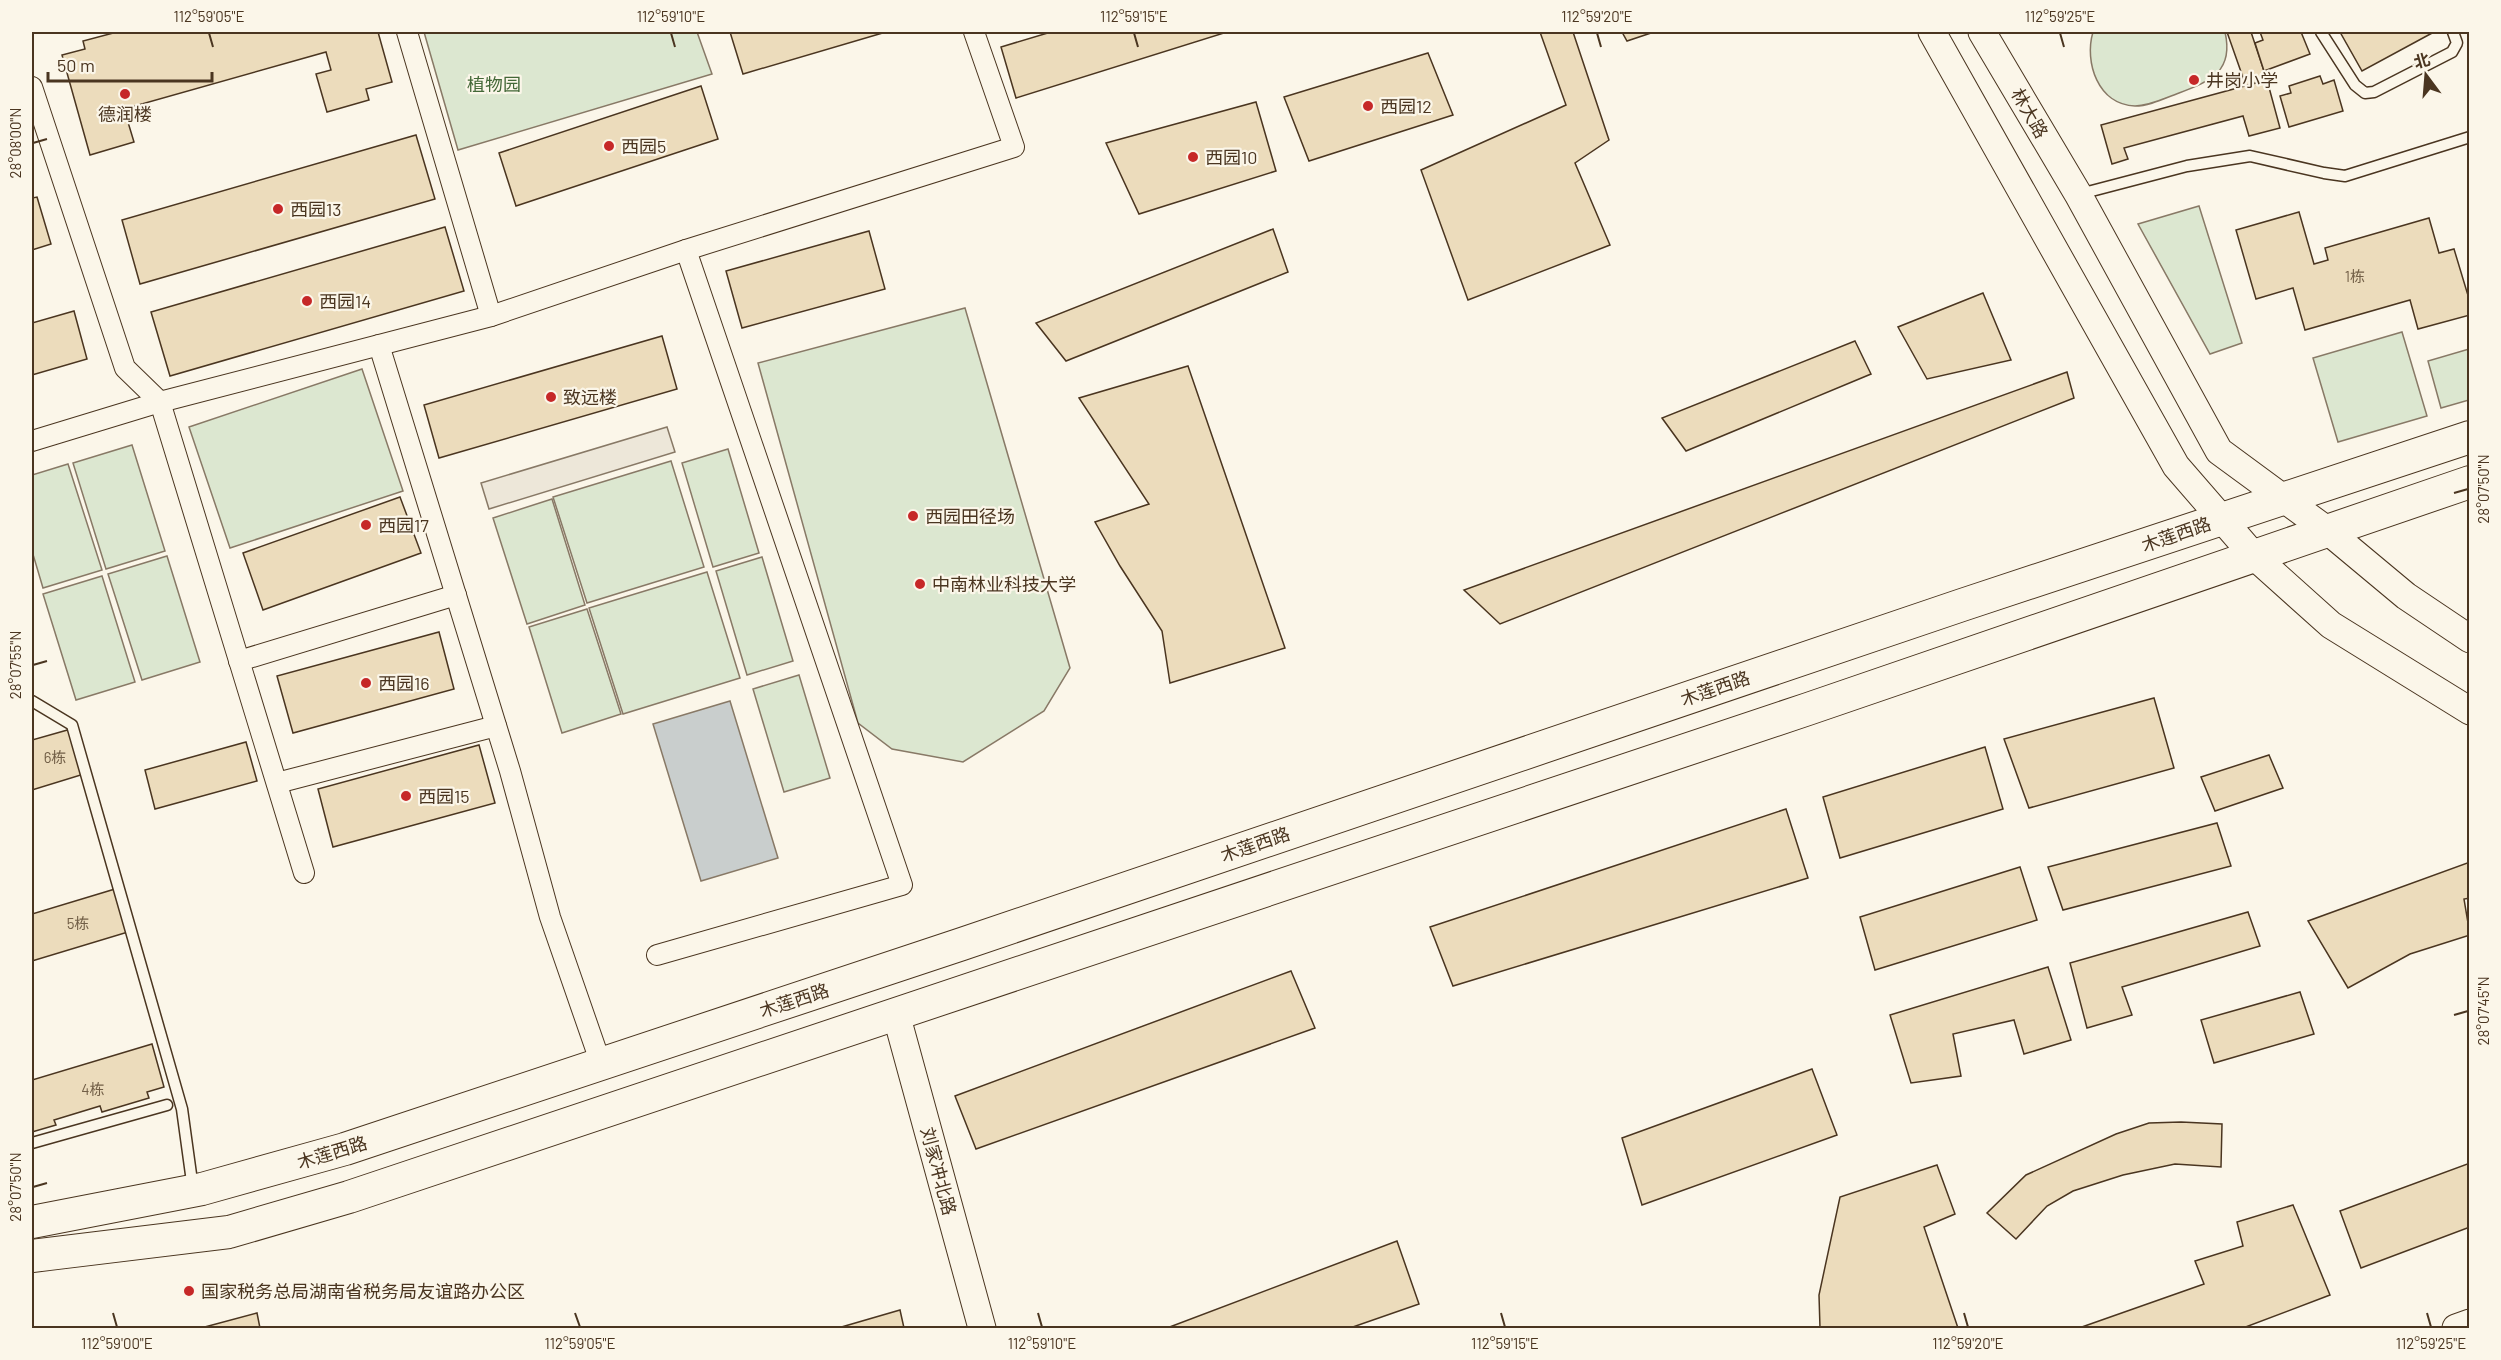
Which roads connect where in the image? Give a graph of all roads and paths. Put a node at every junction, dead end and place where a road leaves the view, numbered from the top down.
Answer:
1 (407, 32) edge
2 (974, 32) edge
3 (1932, 32) edge
4 (1982, 32) edge
5 (2321, 32) edge
6 (2453, 32) edge
7 (32, 87) edge
8 (2469, 137) edge
9 (2078, 195) junction
10 (687, 250) junction
11 (491, 316) junction
12 (379, 345) junction
13 (160, 402) junction
14 (2469, 437) edge
15 (32, 441) edge
16 (2469, 482) edge
17 (2283, 498) junction
18 (2221, 518) junction
19 (2328, 531) junction
20 (2254, 556) junction
21 (456, 595) junction
22 (2469, 639) edge
23 (239, 661) junction
24 (32, 701) edge
25 (2469, 711) edge
26 (496, 726) junction
27 (277, 783) junction
28 (304, 873) dead end
29 (657, 955) dead end
30 (890, 1016) junction
31 (601, 1064) junction
32 (167, 1105) dead end
33 (32, 1143) edge
34 (194, 1191) junction
35 (32, 1222) edge
36 (32, 1256) edge
37 (2469, 1323) edge
38 (969, 1329) edge
39 (982, 1329) edge
40 (2456, 1329) edge

1 - 11 street
2 - 10 street
3 - 18 main road
4 - 9 main road, 林大路
5 - 6 lane
7 - 13 street
8 - 9 lane
9 - 17 main road, 林大路
10 - 11 street
10 - 29 street
11 - 12 street
12 - 13 street
12 - 21 street
13 - 15 street
13 - 23 street
14 - 17 main road, 木莲西路
16 - 19 main road
17 - 18 main road, 木莲西路
17 - 19 main road, 林大路
18 - 20 main road
18 - 31 main road, 木莲西路
19 - 20 main road
19 - 22 main road, 林大路
20 - 25 main road
20 - 30 main road
21 - 23 street
21 - 26 street
23 - 27 street
24 - 34 lane
26 - 27 street
26 - 31 street
27 - 28 street
30 - 36 main road
30 - 38 main road, 刘家冲北路
30 - 39 main road, 刘家冲北路
31 - 34 main road, 木莲西路
32 - 33 lane
34 - 35 main road, 木莲西路
37 - 40 main road

